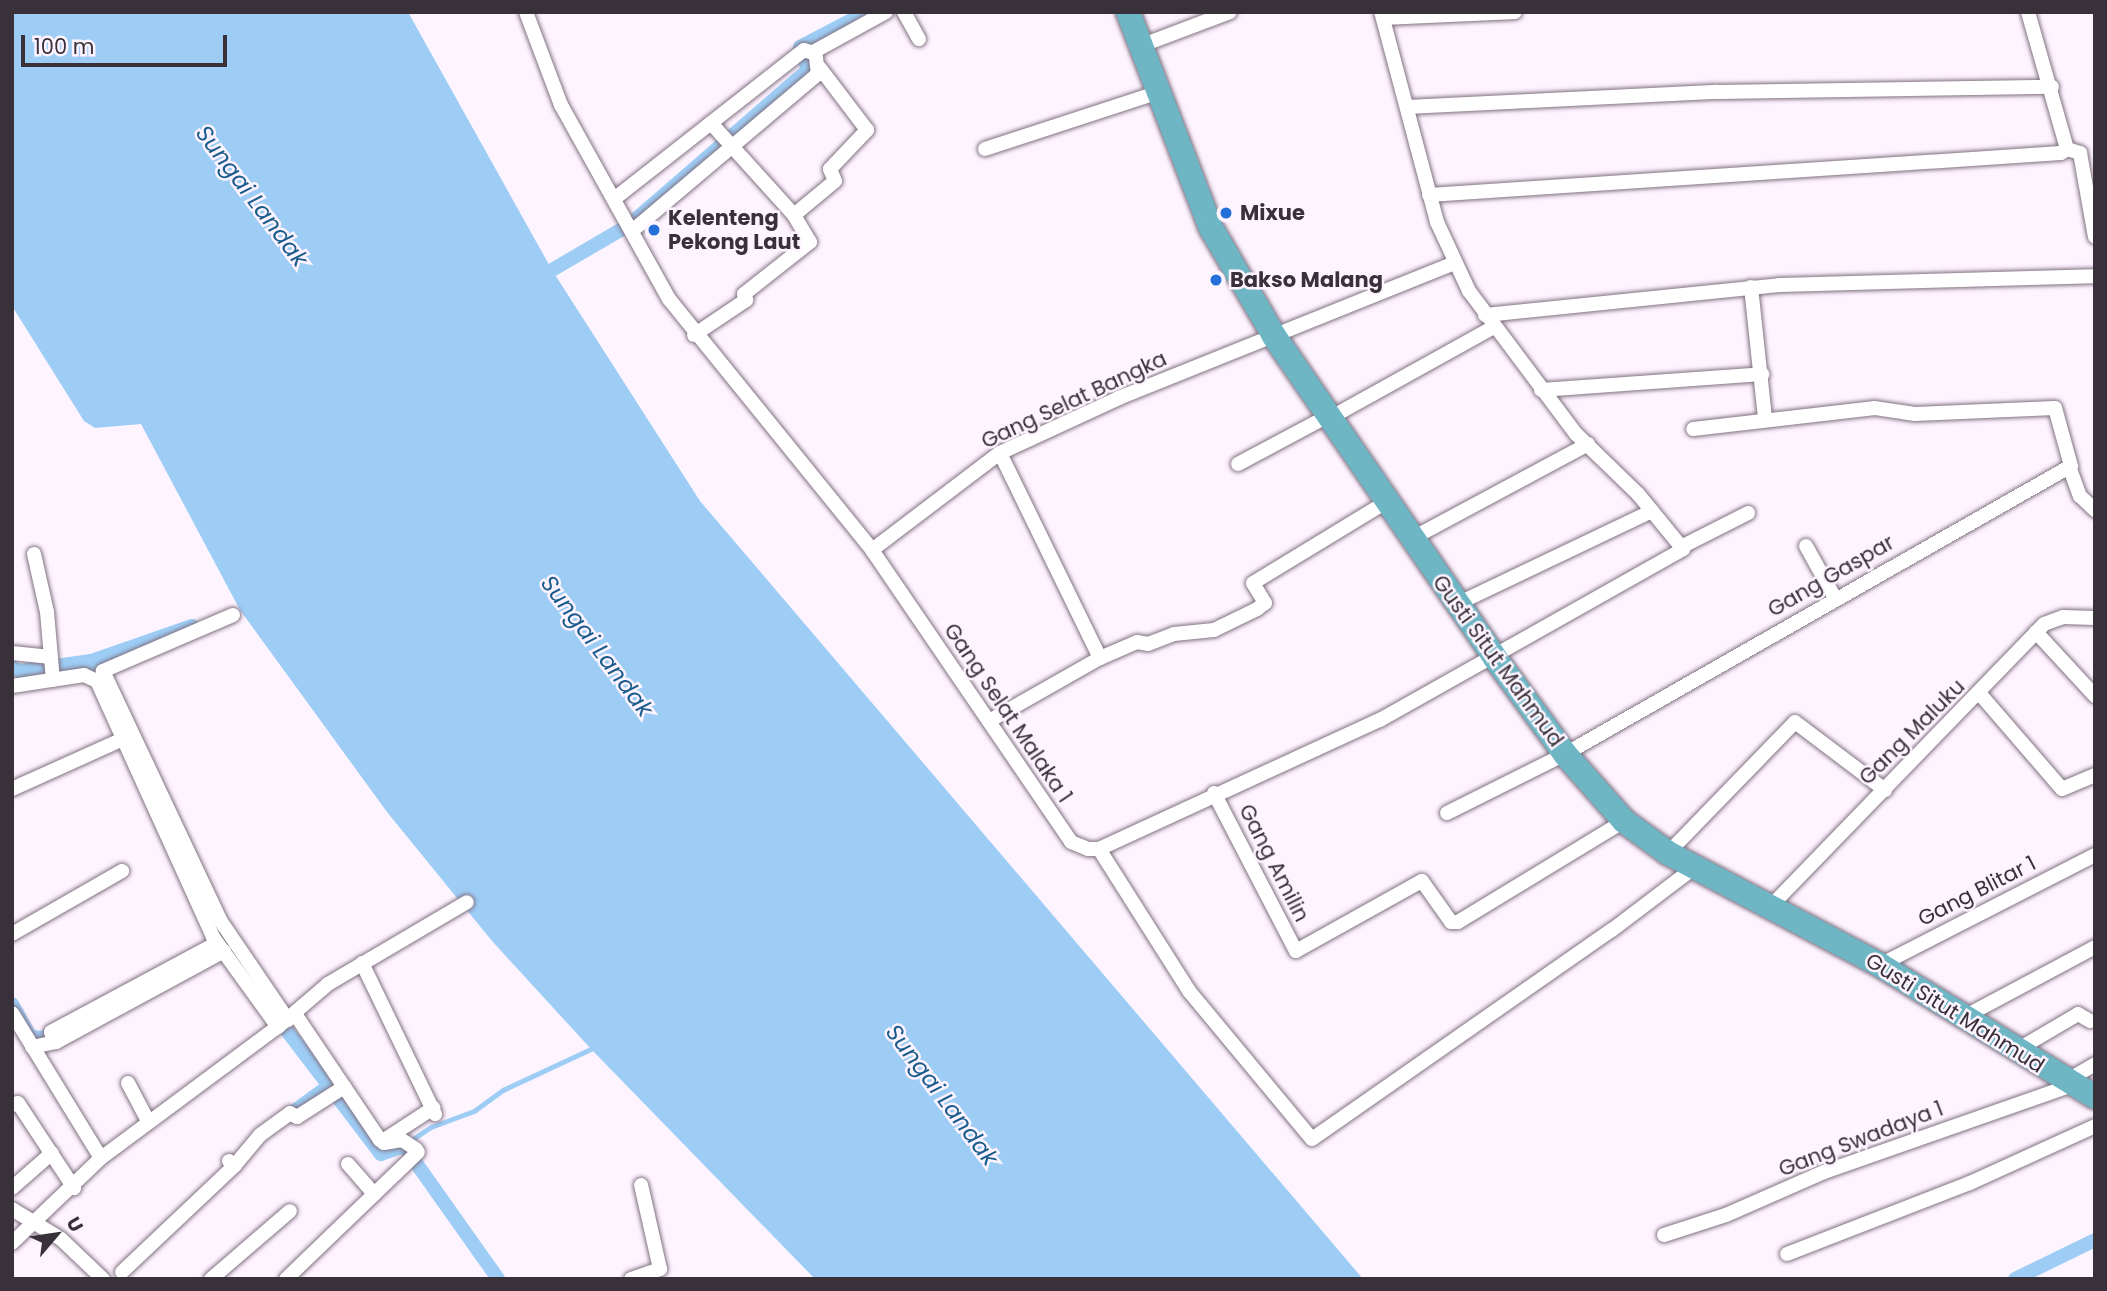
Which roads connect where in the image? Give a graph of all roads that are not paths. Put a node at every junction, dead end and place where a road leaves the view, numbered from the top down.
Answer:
1 (526, 12) edge
2 (886, 12) edge
3 (904, 12) edge
4 (1128, 12) edge
5 (1230, 12) edge
6 (1515, 12) edge
7 (2028, 12) edge
8 (1382, 15) edge
9 (919, 39) dead end
10 (1140, 46) junction
11 (813, 53) junction
12 (820, 68) junction
13 (2052, 87) junction
14 (1156, 93) junction
15 (1407, 107) junction
16 (711, 123) junction
17 (730, 147) junction
18 (985, 149) dead end
19 (2067, 149) junction
20 (1429, 195) junction
21 (614, 199) junction
22 (794, 215) junction
23 (632, 231) junction
24 (2095, 237) edge
25 (1455, 263) junction
26 (2095, 276) edge
27 (1751, 288) junction
28 (1488, 321) junction
29 (694, 335) junction
30 (1274, 336) junction
31 (1762, 374) junction
32 (1541, 390) junction
33 (1327, 418) junction
34 (1765, 419) junction
35 (1693, 429) dead end
36 (1588, 444) junction
37 (1000, 453) junction
38 (1238, 464) dead end
39 (2070, 469) junction
40 (1385, 502) junction
41 (2095, 510) edge
42 (1652, 511) junction
43 (1748, 513) dead end
44 (1411, 539) junction
45 (1682, 546) junction
46 (1807, 546) dead end
47 (872, 550) junction
48 (34, 554) dead end
49 (1835, 598) junction
50 (1457, 604) junction
51 (233, 615) dead end
52 (2095, 618) edge
53 (2036, 632) junction
54 (12, 653) edge
55 (51, 657) junction
56 (1100, 658) junction
57 (1495, 658) junction
58 (97, 673) junction
59 (53, 680) junction
60 (12, 686) edge
61 (1980, 694) junction
62 (2095, 696) edge
63 (989, 721) junction
64 (123, 739) junction
65 (1565, 754) junction
66 (2094, 776) edge
67 (150, 787) junction
68 (12, 789) edge
69 (1885, 790) junction
70 (1214, 793) junction
71 (1447, 813) dead end
72 (1624, 821) junction
73 (1099, 849) junction
74 (1668, 853) junction
75 (2095, 855) edge
76 (186, 863) junction
77 (1695, 867) junction
78 (122, 871) dead end
79 (467, 902) dead end
80 (1771, 906) junction
81 (12, 934) edge
82 (2095, 947) edge
83 (221, 948) junction
84 (362, 963) junction
85 (1880, 965) junction
86 (262, 995) junction
87 (12, 1013) edge
88 (1964, 1017) junction
89 (2090, 1021) dead end
90 (285, 1022) junction
91 (32, 1047) junction
92 (2017, 1050) junction
93 (2095, 1064) edge
94 (128, 1083) dead end
95 (344, 1087) junction
96 (2078, 1088) edge
97 (12, 1105) edge
98 (148, 1121) junction
99 (2095, 1126) edge
100 (378, 1144) junction
101 (52, 1153) junction
102 (101, 1158) junction
103 (348, 1164) dead end
104 (641, 1185) dead end
105 (12, 1188) edge
106 (74, 1188) junction
107 (374, 1194) junction
108 (12, 1209) edge
109 (290, 1211) dead end
110 (36, 1222) junction
111 (1664, 1235) dead end
112 (12, 1243) edge
113 (1787, 1254) dead end
114 (122, 1272) dead end
115 (661, 1274) edge
116 (215, 1278) edge
117 (103, 1279) edge
118 (286, 1279) edge
119 (631, 1279) edge

1 - 21 street, Gang Selat Malaka 1
2 - 11 street
3 - 9 street
4 - 10 highway, Gusti Situt Mahmud
5 - 10 street
6 - 8 street
7 - 13 street
8 - 15 street
10 - 14 highway, Gusti Situt Mahmud
11 - 12 street
11 - 16 street
12 - 17 street
12 - 22 street
13 - 15 street
13 - 19 street
14 - 18 street
14 - 30 highway, Gusti Situt Mahmud
15 - 20 street
16 - 17 street
16 - 21 street
17 - 22 street
17 - 23 street
19 - 20 street
19 - 24 street
20 - 25 street
21 - 23 street, Gang Selat Malaka 1
22 - 29 street
23 - 29 street, Gang Selat Malaka 1
25 - 28 street
25 - 30 street, Gang Selat Bangka
26 - 27 street
27 - 28 street
27 - 31 street
28 - 32 street
28 - 33 street
29 - 47 street, Gang Selat Malaka 1
30 - 33 highway, Gusti Situt Mahmud
30 - 37 street, Gang Selat Bangka
31 - 32 street
31 - 34 street
32 - 36 street
33 - 38 street
33 - 40 highway, Gusti Situt Mahmud
34 - 35 street
34 - 39 street
36 - 42 street
36 - 44 street
37 - 47 street, Gang Selat Bangka
37 - 56 street
39 - 41 street
39 - 49 street, Gang Gaspar
40 - 44 highway, Gusti Situt Mahmud
40 - 56 street
42 - 45 street
42 - 50 street
43 - 45 street
44 - 50 highway, Gusti Situt Mahmud
45 - 57 street
46 - 49 street
47 - 63 street, Gang Selat Malaka 1
48 - 55 street
49 - 65 street, Gang Gaspar
50 - 57 highway, Gusti Situt Mahmud
51 - 58 street
52 - 53 street, Gang Maluku
53 - 61 street, Gang Maluku
53 - 62 street
54 - 55 street
55 - 59 street
56 - 63 street
57 - 65 highway, Gusti Situt Mahmud
57 - 70 street
58 - 59 street
58 - 64 street
58 - 67 street
59 - 60 street
61 - 66 street
61 - 69 street, Gang Maluku
63 - 73 street, Gang Selat Malaka 1
64 - 67 street
64 - 68 street
65 - 71 street, Gang Gaspar
65 - 72 highway, Gusti Situt Mahmud
67 - 76 street
69 - 74 street
69 - 80 street, Gang Maluku
70 - 72 street, Gang Amilin
70 - 73 street
72 - 74 highway, Gusti Situt Mahmud
73 - 77 street
74 - 77 highway, Gusti Situt Mahmud
75 - 85 street, Gang Blitar 1
76 - 83 street
76 - 86 street
77 - 80 highway, Gusti Situt Mahmud
78 - 81 street
79 - 84 street
80 - 85 highway, Gusti Situt Mahmud
82 - 88 street
83 - 86 street
83 - 91 street
84 - 90 street
84 - 100 street
85 - 88 highway, Gusti Situt Mahmud
86 - 90 street
87 - 91 street
88 - 92 highway, Gusti Situt Mahmud
89 - 92 street
90 - 95 street
90 - 98 street
91 - 102 street
92 - 96 highway, Gusti Situt Mahmud
93 - 96 street, Gang Swadaya 1
94 - 98 street
95 - 100 street
95 - 114 street
96 - 111 street, Gang Swadaya 1
97 - 101 street
98 - 102 street
99 - 113 street
100 - 107 street
101 - 105 street
101 - 106 street
102 - 106 street
103 - 107 street
104 - 115 street
106 - 110 street
107 - 118 street
108 - 110 street
109 - 116 street
110 - 112 street
110 - 117 street
115 - 119 street

